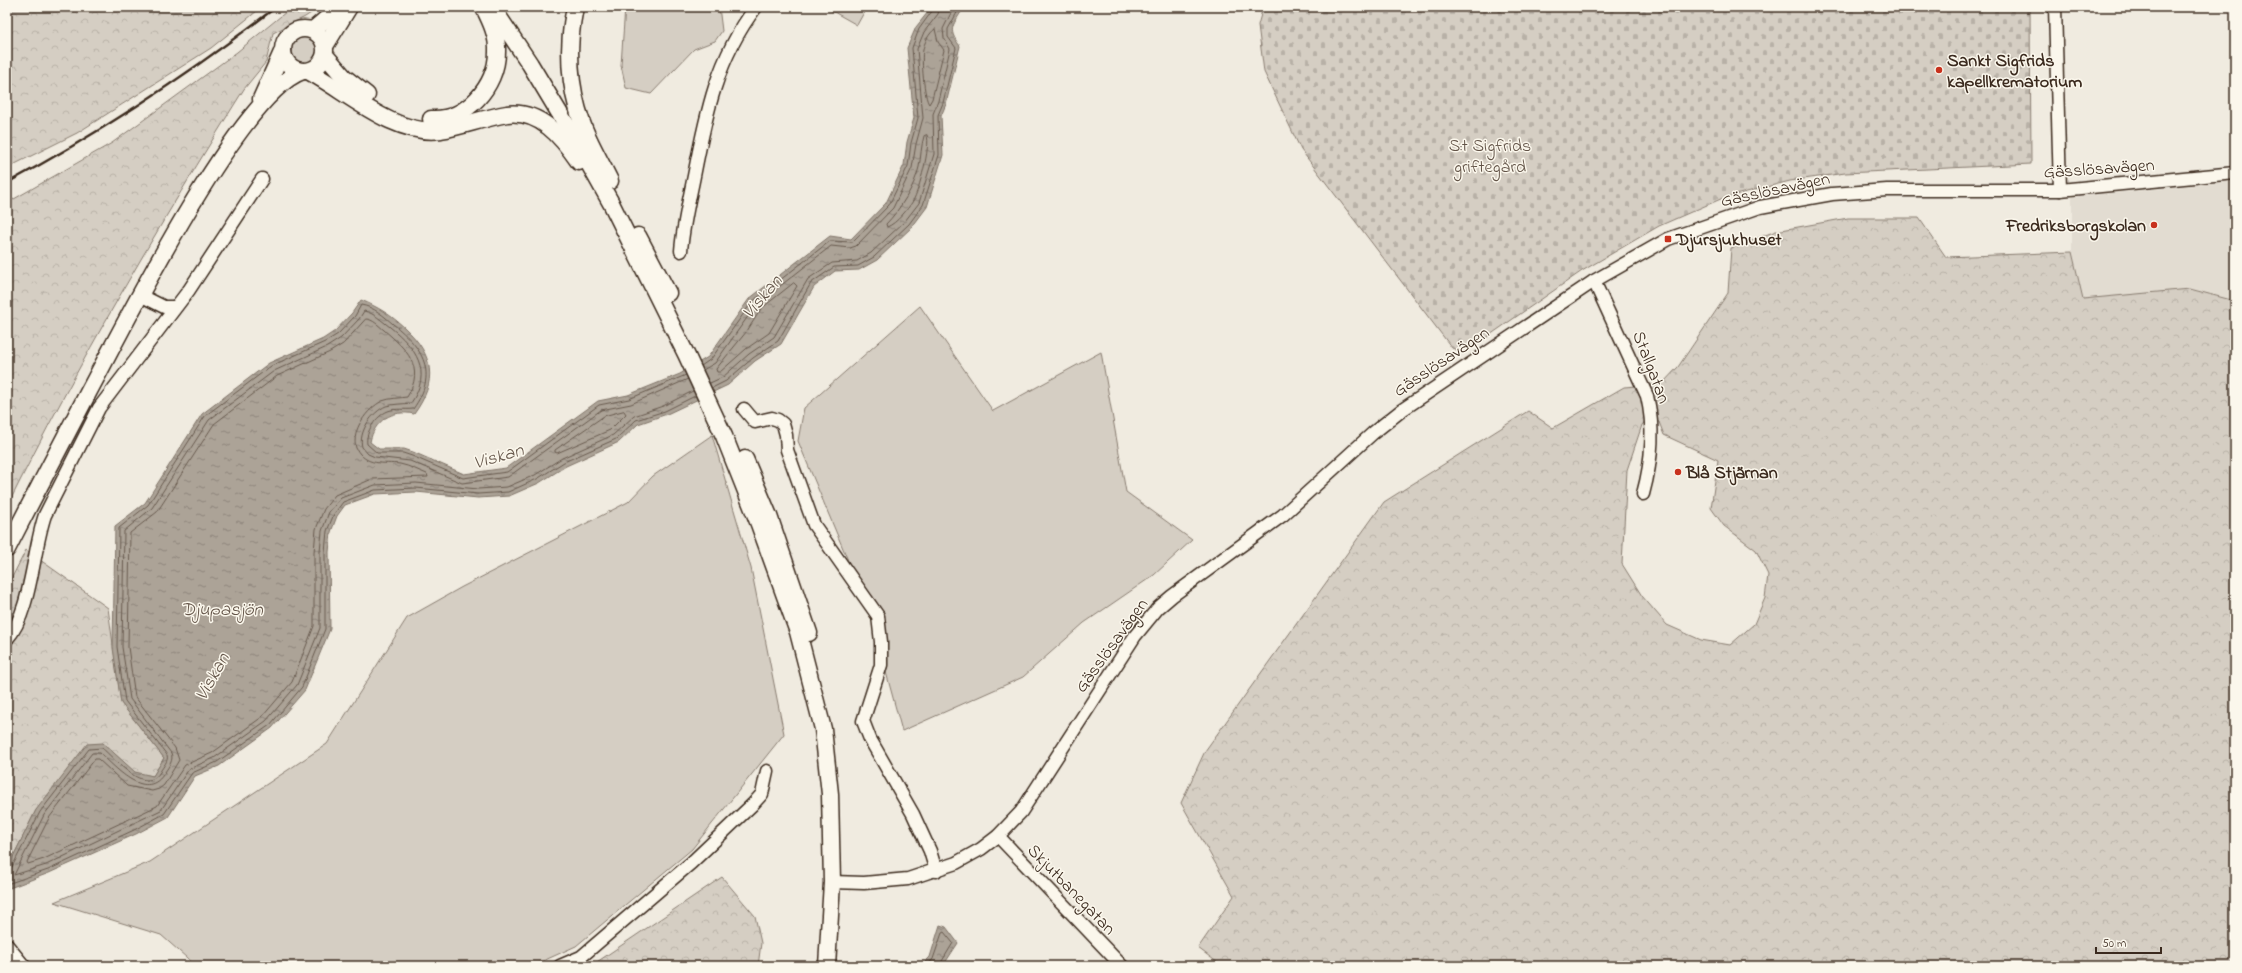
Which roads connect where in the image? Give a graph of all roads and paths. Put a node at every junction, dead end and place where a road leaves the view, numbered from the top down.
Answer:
1 (340, 7) edge
2 (349, 7) edge
3 (483, 7) edge
4 (492, 7) edge
5 (499, 7) edge
6 (575, 7) edge
7 (756, 7) edge
8 (2055, 7) edge
9 (313, 30) junction
10 (283, 50) junction
11 (325, 50) junction
12 (306, 71) junction
13 (256, 110) junction
14 (2235, 173) edge
15 (262, 179) dead end
16 (2060, 190) junction
17 (615, 200) junction
18 (680, 251) dead end
19 (1594, 281) junction
20 (140, 295) junction
21 (175, 307) junction
22 (744, 409) dead end
23 (1643, 494) dead end
24 (7, 549) edge
25 (7, 639) edge
26 (767, 771) dead end
27 (998, 836) junction
28 (936, 871) junction
29 (836, 882) junction
30 (7, 945) edge
31 (24, 966) edge
32 (560, 966) edge
33 (827, 966) edge
34 (835, 966) edge
35 (1122, 966) edge

1 - 9 main road
2 - 11 main road
3 - 11 main road
4 - 17 main road
5 - 17 main road
6 - 17 main road
7 - 18 street
8 - 16 street
9 - 10 main road
9 - 11 main road
10 - 12 main road
10 - 13 main road
11 - 12 main road
12 - 13 main road
12 - 17 main road
13 - 20 main road
14 - 16 street, Gässlösavägen
15 - 21 street
16 - 19 street, Gässlösavägen
17 - 29 main road
19 - 23 street, Stallgatan
19 - 27 street, Gässlösavägen
20 - 21 street
20 - 24 main road
21 - 25 street
22 - 28 street
26 - 32 street
27 - 28 street, Gässlösavägen
27 - 35 street, Skjutbanegatan
28 - 29 street, Gässlösavägen
29 - 33 main road
29 - 34 main road
30 - 31 street

